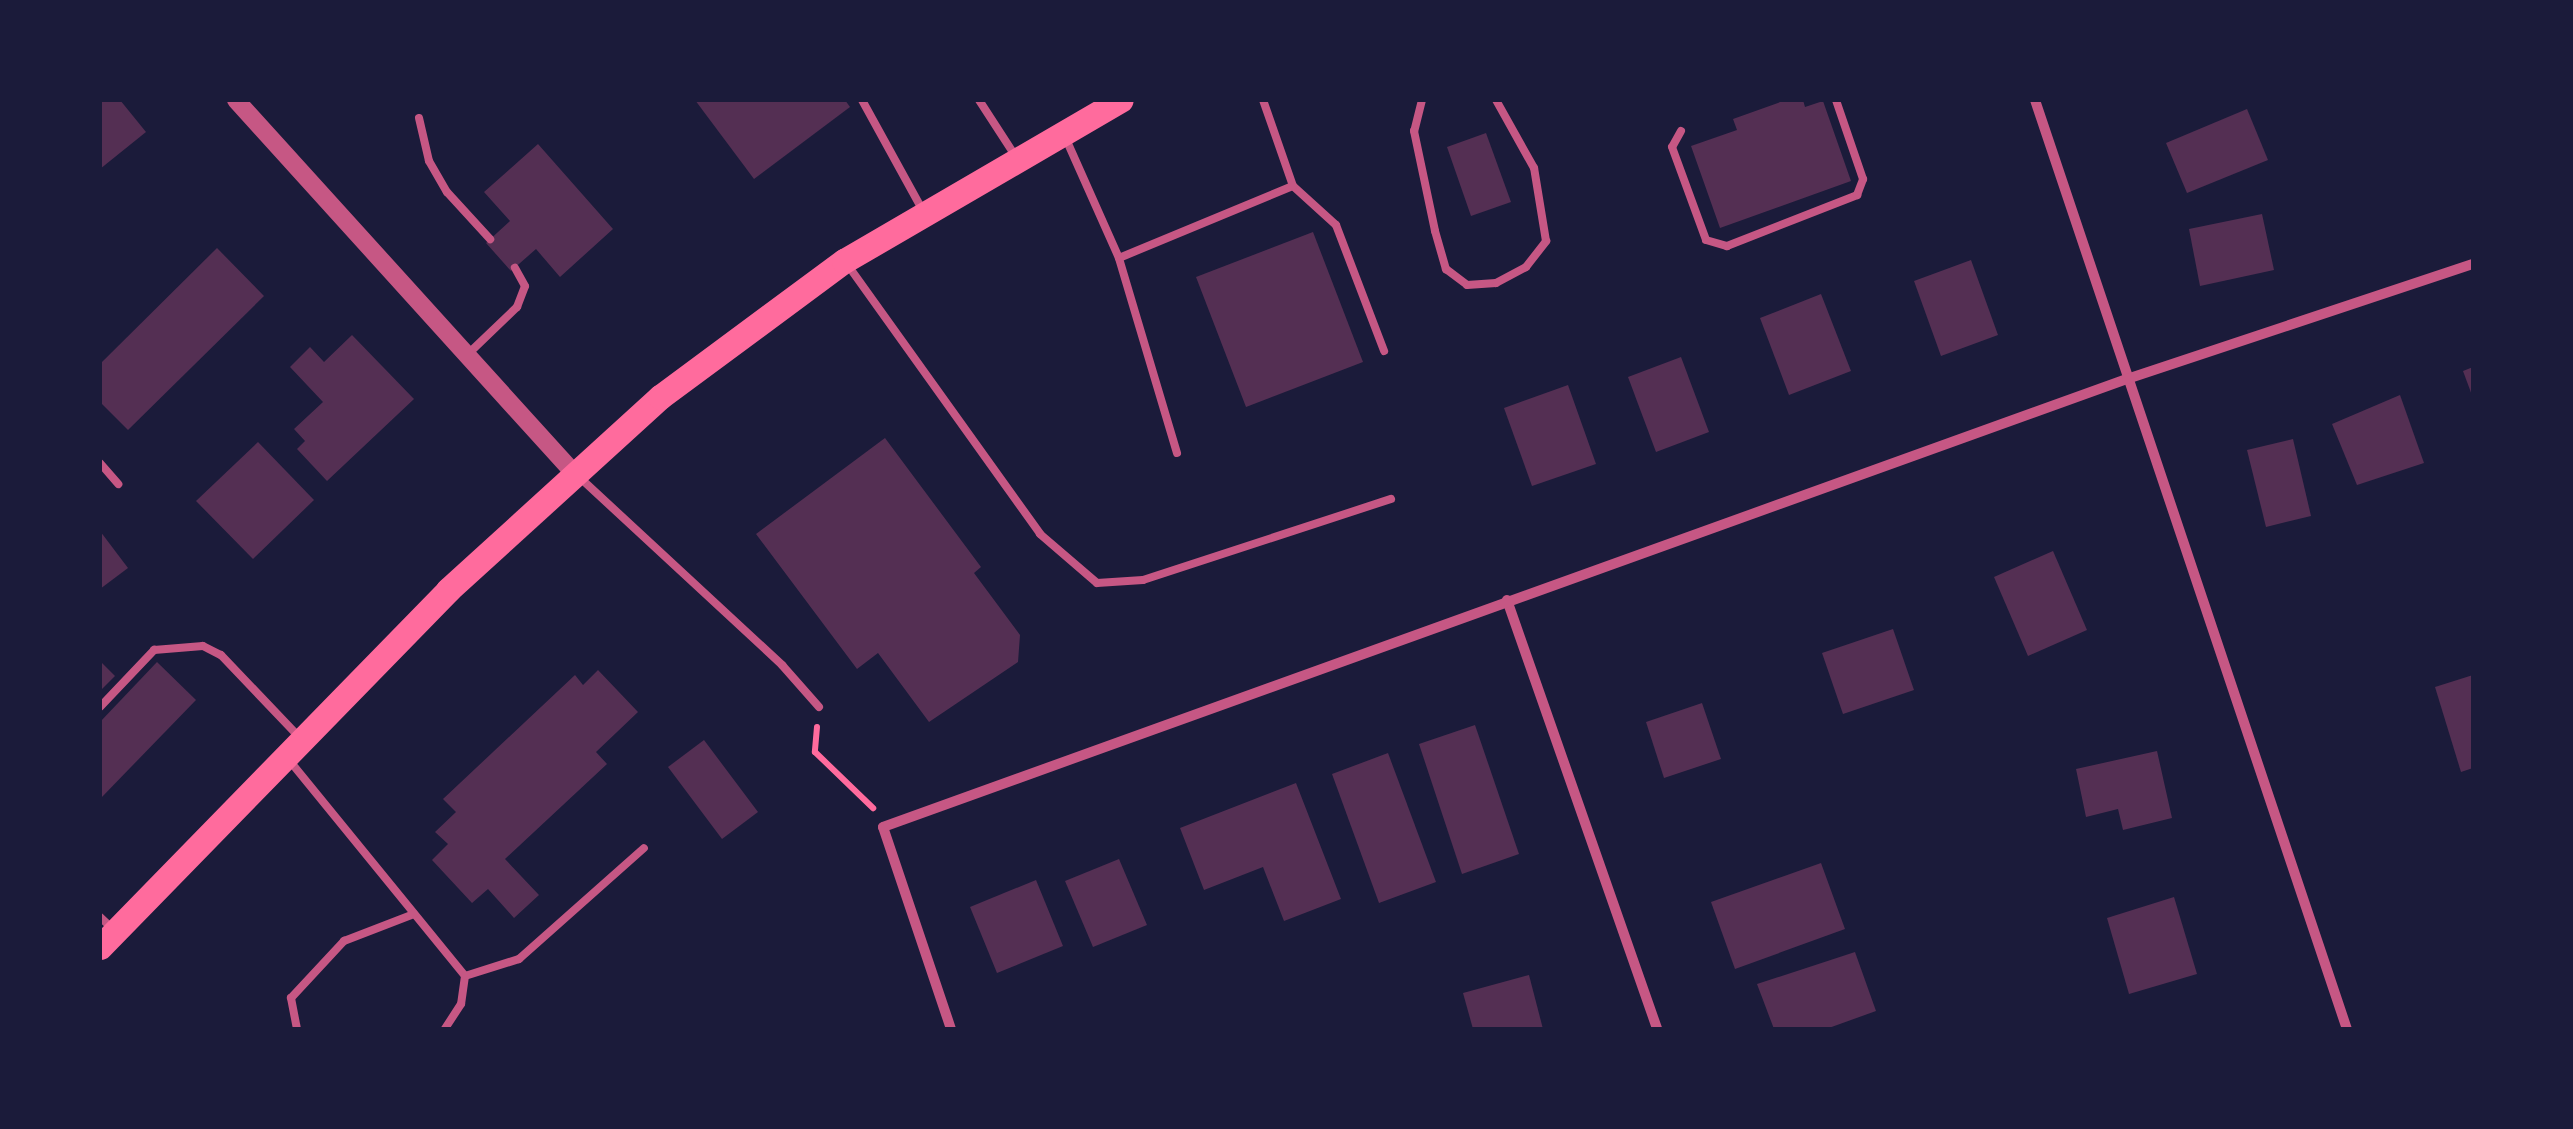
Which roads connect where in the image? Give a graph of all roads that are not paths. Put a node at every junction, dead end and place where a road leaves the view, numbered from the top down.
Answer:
1 (236, 100) edge
2 (862, 100) edge
3 (979, 100) edge
4 (1121, 100) edge
5 (1263, 100) edge
6 (1422, 100) edge
7 (1496, 100) edge
8 (1836, 100) edge
9 (2035, 100) edge
10 (419, 118) dead end
11 (1681, 130) dead end
12 (1062, 132) junction
13 (1016, 157) junction
14 (1293, 186) junction
15 (923, 212) junction
16 (490, 239) dead end
17 (1119, 258) junction
18 (844, 260) junction
19 (2473, 264) edge
20 (515, 268) dead end
21 (1384, 351) dead end
22 (466, 355) junction
23 (2127, 379) junction
24 (1178, 453) dead end
25 (100, 463) edge
26 (573, 472) junction
27 (118, 484) dead end
28 (1390, 499) dead end
29 (1507, 600) junction
30 (100, 707) edge
31 (819, 708) road end
32 (294, 748) junction
33 (644, 848) dead end
34 (414, 914) junction
35 (105, 932) edge
36 (465, 976) junction
37 (296, 1029) edge
38 (446, 1029) edge
39 (951, 1029) edge
40 (1657, 1029) edge
41 (2348, 1029) edge

1 - 22 street
2 - 15 lane
3 - 13 lane
4 - 12 main road
5 - 14 lane
6 - 7 lane
8 - 11 lane
9 - 23 street
10 - 16 lane
12 - 13 main road
12 - 17 lane
13 - 15 main road
14 - 17 lane
14 - 21 lane
15 - 18 main road
17 - 24 lane
18 - 26 main road
18 - 28 lane
19 - 23 street
20 - 22 lane
22 - 26 street
23 - 29 street
23 - 41 street
25 - 27 lane
26 - 31 lane
26 - 32 main road
29 - 39 street
29 - 40 street
30 - 32 lane
32 - 34 lane
32 - 35 main road
33 - 36 lane
34 - 36 lane
34 - 37 lane
36 - 38 lane

